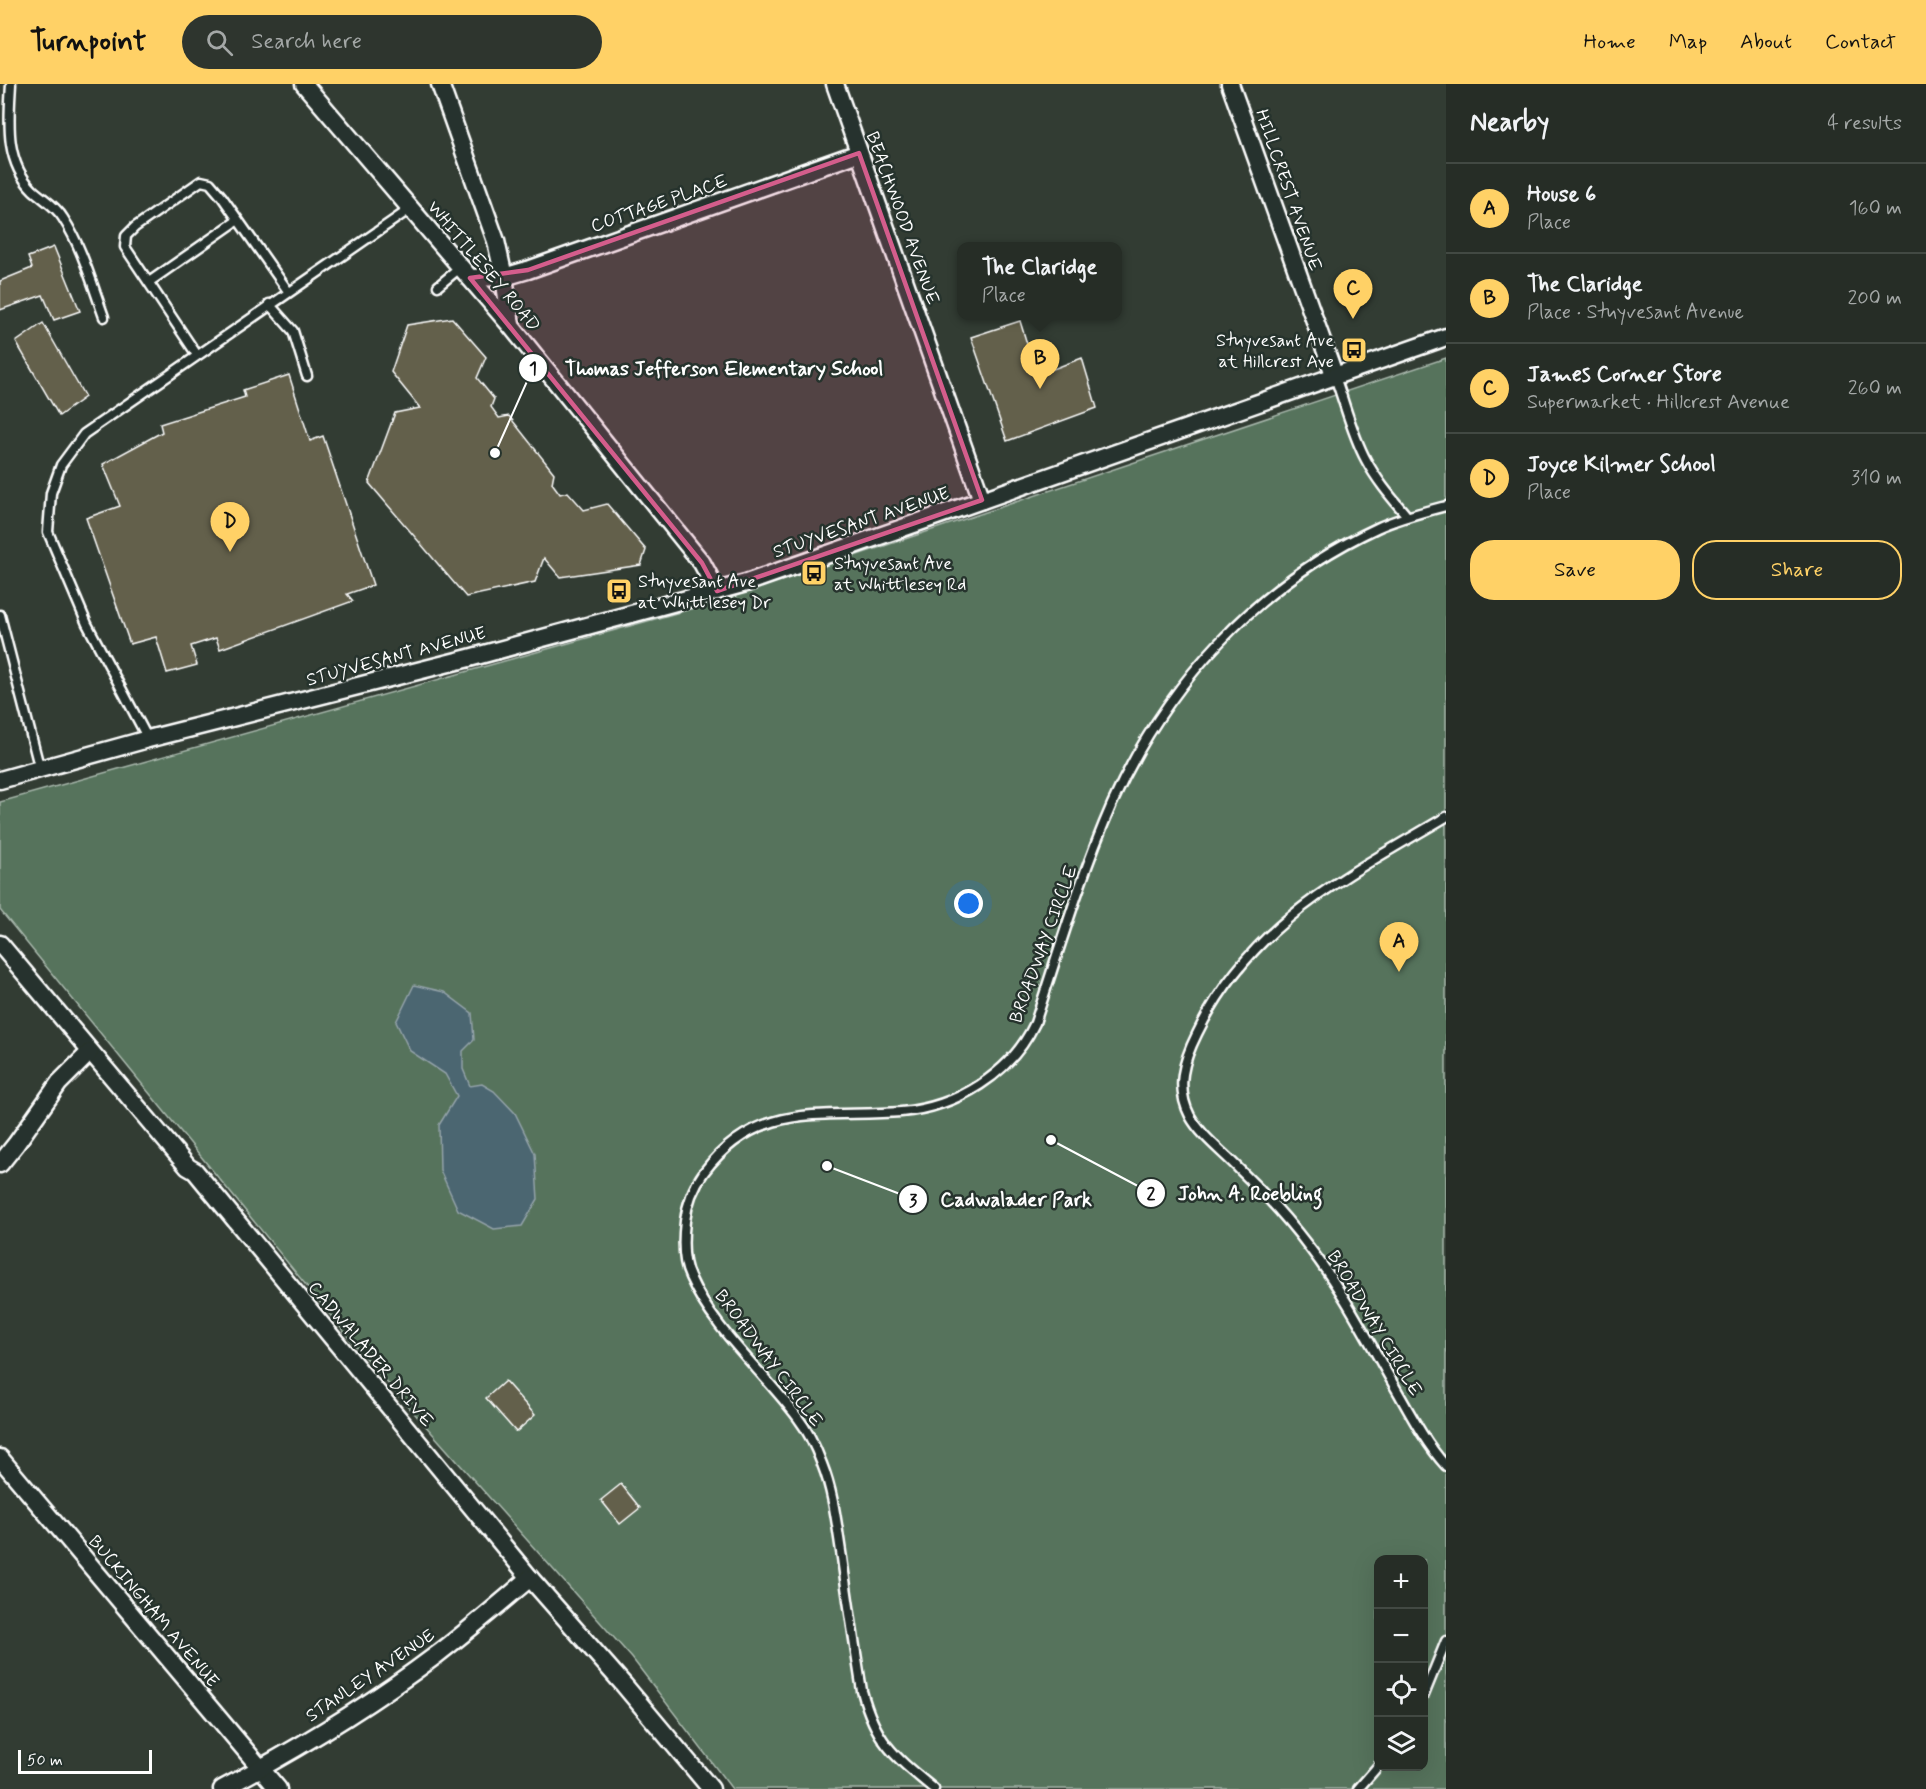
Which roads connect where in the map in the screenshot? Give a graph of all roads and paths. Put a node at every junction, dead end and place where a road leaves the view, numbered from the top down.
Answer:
1 (10, 84) edge
2 (440, 84) edge
3 (835, 84) edge
4 (1230, 84) edge
5 (310, 85) edge
6 (859, 153) junction
7 (410, 209) junction
8 (238, 220) junction
9 (465, 273) junction
10 (504, 277) junction
11 (149, 282) junction
12 (438, 286) dead end
13 (288, 291) junction
14 (269, 304) junction
15 (104, 317) dead end
16 (511, 326) junction
17 (1446, 337) edge
18 (197, 355) junction
19 (308, 376) dead end
20 (1335, 377) junction
21 (982, 500) junction
22 (1446, 506) edge
23 (1407, 516) junction
24 (717, 591) junction
25 (0, 615) edge
26 (148, 739) junction
27 (40, 770) junction
28 (0, 780) edge
29 (1446, 817) edge
30 (0, 944) edge
31 (90, 1053) junction
32 (0, 1164) edge
33 (0, 1458) edge
34 (1446, 1466) edge
35 (530, 1578) junction
36 (1446, 1641) edge
37 (1428, 1685) edge
38 (261, 1769) junction
39 (1374, 1771) edge
40 (222, 1789) edge
41 (278, 1789) edge
42 (711, 1789) edge
43 (934, 1789) edge
44 (1358, 1789) edge

1 - 15 lane
2 - 10 street
3 - 6 street, BEACHWOOD AVENUE
4 - 20 street, HILLCREST AVENUE
5 - 7 street, WHITTLESEY ROAD
6 - 10 street, COTTAGE PLACE
6 - 21 street, BEACHWOOD AVENUE
7 - 9 street, WHITTLESEY ROAD
7 - 13 lane
8 - 11 lane
8 - 11 lane
8 - 13 lane
9 - 10 street, COTTAGE PLACE
9 - 12 lane
9 - 16 street, WHITTLESEY ROAD
10 - 16 street
11 - 18 lane
13 - 14 lane
14 - 18 lane
14 - 19 lane
16 - 24 street, WHITTLESEY ROAD
17 - 20 street, STUYVESANT AVENUE
18 - 26 lane
20 - 21 street, STUYVESANT AVENUE
20 - 23 lane
21 - 24 street, STUYVESANT AVENUE
22 - 23 lane, BROADWAY CIRCLE
23 - 43 lane, BROADWAY CIRCLE
24 - 26 street, STUYVESANT AVENUE
25 - 27 lane
26 - 27 street, STUYVESANT AVENUE
27 - 28 street, STUYVESANT AVENUE
29 - 34 lane, BROADWAY CIRCLE
30 - 31 street, CADWALADER DRIVE
31 - 32 street
31 - 35 street, CADWALADER DRIVE
33 - 38 street, BUCKINGHAM AVENUE
35 - 38 street, STANLEY AVENUE
35 - 42 street, CADWALADER DRIVE
36 - 37 lane
38 - 40 street, STANLEY AVENUE
38 - 41 street, BUCKINGHAM AVENUE
39 - 44 lane

